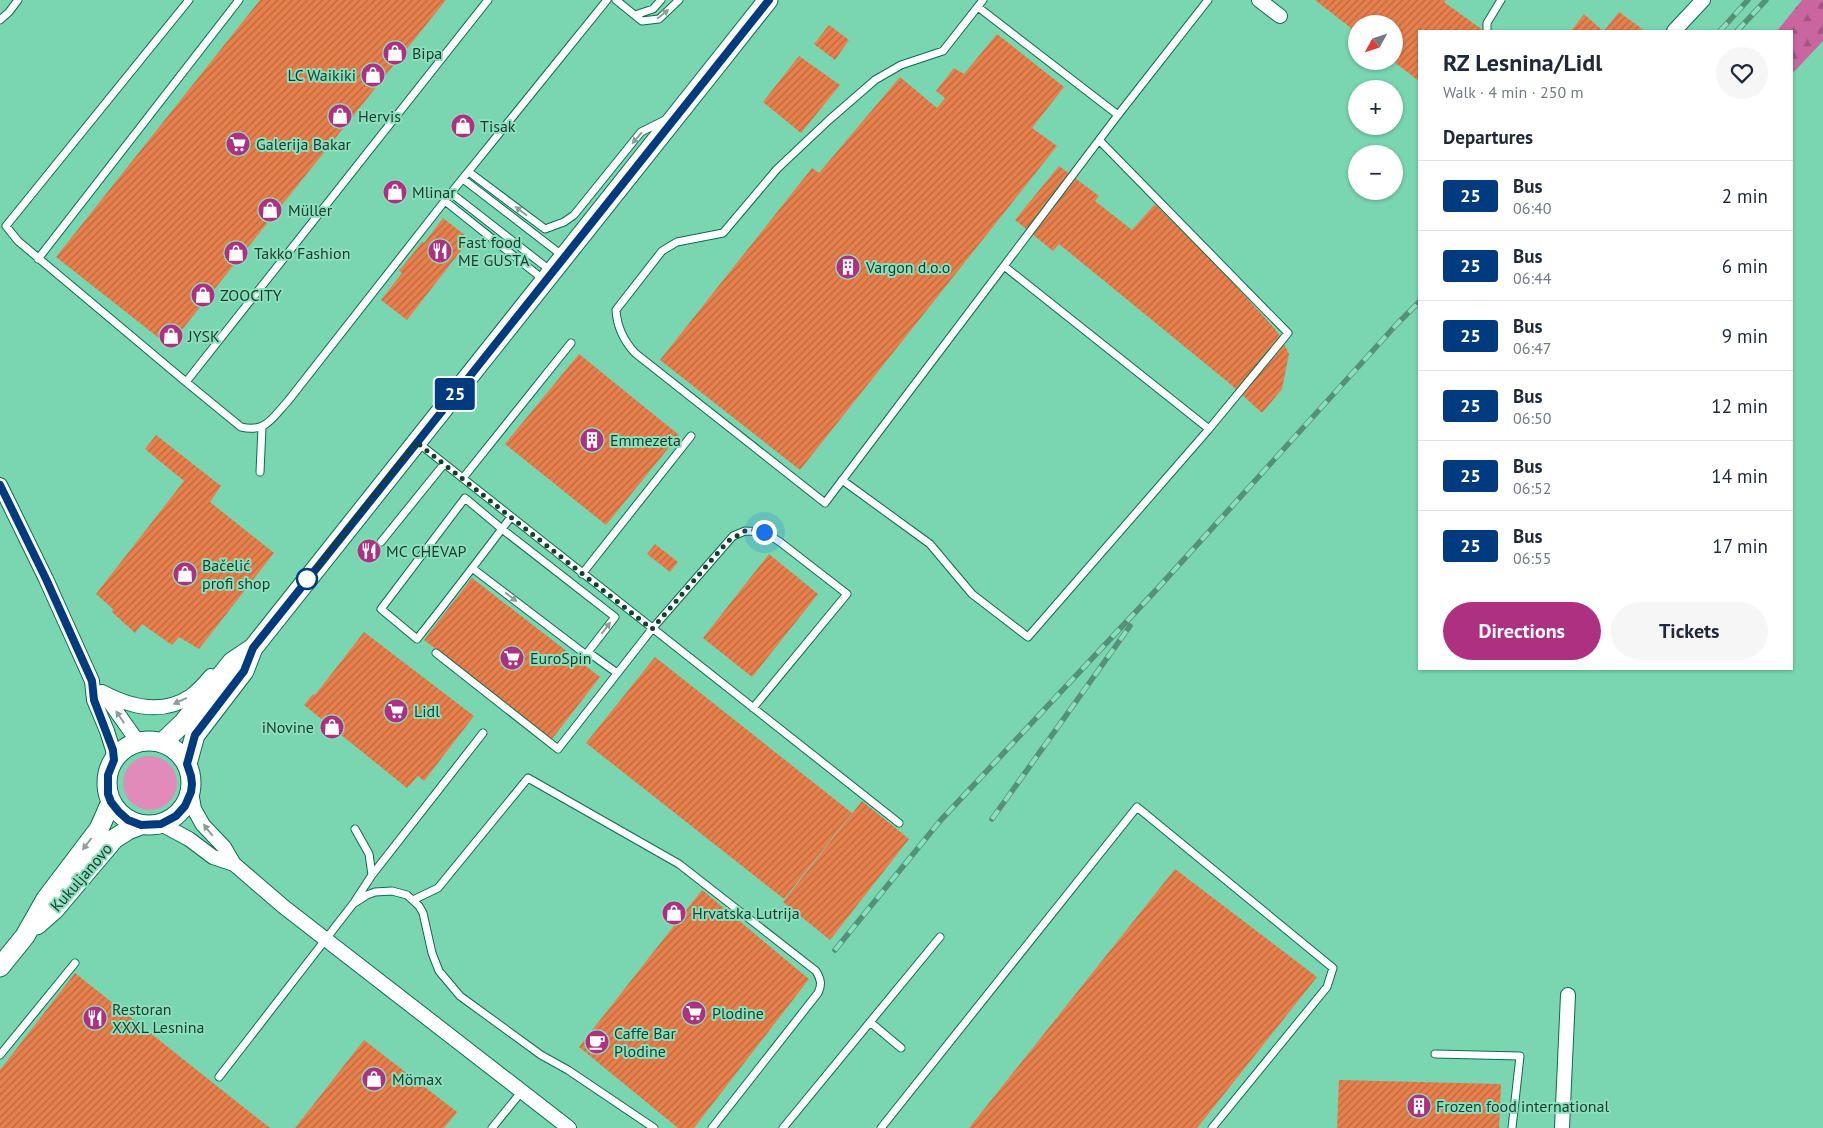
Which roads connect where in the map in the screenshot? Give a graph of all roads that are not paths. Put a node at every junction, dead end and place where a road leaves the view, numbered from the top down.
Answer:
1 (18, 0) edge
2 (189, 0) edge
3 (239, 0) edge
4 (488, 0) edge
5 (607, 0) edge
6 (616, 0) edge
7 (660, 0) edge
8 (679, 0) edge
9 (768, 0) edge
10 (983, 0) edge
11 (1208, 0) edge
12 (1259, 0) edge
13 (1501, 0) edge
14 (1703, 0) edge
15 (978, 6) junction
16 (634, 15) junction
17 (1280, 16) dead end
18 (0, 20) edge
19 (1487, 30) edge
20 (1675, 30) edge
21 (679, 114) junction
22 (1118, 115) junction
23 (1099, 140) junction
24 (469, 172) junction
25 (463, 179) junction
26 (450, 193) junction
27 (445, 201) junction
28 (565, 258) junction
29 (38, 259) junction
30 (1004, 266) junction
31 (549, 277) junction
32 (571, 343) dead end
33 (186, 382) junction
34 (262, 428) junction
35 (1209, 430) junction
36 (691, 436) dead end
37 (416, 442) junction
38 (444, 464) junction
39 (260, 472) dead end
40 (463, 478) junction
41 (842, 480) junction
42 (0, 484) edge
43 (511, 517) junction
44 (502, 529) junction
45 (381, 542) dead end
46 (472, 568) junction
47 (582, 574) junction
48 (652, 629) junction
49 (253, 648) junction
50 (436, 653) dead end
51 (232, 662) junction
52 (615, 675) junction
53 (92, 681) junction
54 (102, 692) junction
55 (753, 708) junction
56 (483, 733) dead end
57 (138, 742) junction
58 (162, 743) junction
59 (114, 760) junction
60 (187, 764) junction
61 (191, 792) junction
62 (111, 802) junction
63 (899, 823) dead end
64 (161, 824) junction
65 (141, 825) junction
66 (355, 829) dead end
67 (234, 864) junction
68 (372, 875) junction
69 (413, 900) junction
70 (353, 904) junction
71 (25, 936) junction
72 (940, 937) dead end
73 (326, 939) junction
74 (75, 964) dead end
75 (0, 967) edge
76 (1568, 995) dead end
77 (870, 1022) junction
78 (901, 1048) dead end
79 (1435, 1054) dead end
80 (0, 1055) edge
81 (219, 1077) dead end
82 (522, 1091) junction
83 (492, 1128) edge
84 (569, 1128) edge
85 (654, 1128) edge
86 (712, 1128) edge
87 (783, 1128) edge
88 (881, 1128) edge
89 (1212, 1128) edge
90 (1512, 1128) edge
91 (1562, 1128) edge

1 - 18 lane
2 - 29 lane
3 - 29 lane
4 - 33 lane
5 - 24 lane
6 - 16 lane
7 - 16 lane
16 -> 8 lane
9 - 21 main road
10 - 15 lane
11 - 22 lane
12 - 17 street
13 - 19 lane
14 - 20 street
15 - 22 lane
15 - 41 lane
21 -> 24 lane
21 - 28 main road
22 - 23 lane
23 - 30 lane
23 - 35 lane
24 - 25 lane
25 - 26 lane
25 - 28 lane
26 - 27 lane
26 - 31 lane
27 - 31 lane
27 - 34 lane
28 - 31 main road
29 - 33 lane
30 - 35 lane
30 - 41 lane
31 - 37 main road
32 - 40 lane
33 - 34 lane
34 - 39 lane
35 - 41 lane
36 - 47 lane
37 - 38 lane
37 - 49 main road
38 - 40 lane
38 - 45 lane
40 - 43 lane
42 - 53 street
43 - 44 lane
43 - 47 lane
44 - 46 lane
44 - 46 lane
52 -> 44 lane
46 -> 52 lane
47 - 48 lane
48 - 52 lane
48 - 55 lane
48 - 55 lane
49 - 51 main road
49 - 60 main road
50 - 52 lane
51 -> 54 street
51 - 58 main road
53 - 54 street
53 - 59 street
57 -> 54 street
55 - 63 lane
56 - 68 lane
57 - 58 main road
57 - 59 main road
58 - 60 main road
59 - 62 main road
60 - 61 main road
61 - 64 main road
67 -> 61 street
62 - 65 main road
62 -> 71 main road, Kukuljanovo
64 - 65 main road, Kukuljanovo
64 - 67 street
65 - 71 main road, Kukuljanovo
66 - 68 lane
67 - 73 street
68 - 70 lane
69 - 70 lane
69 - 85 lane
69 - 86 lane
70 - 73 lane
71 - 75 main road, Kukuljanovo
72 - 77 lane
73 - 81 lane
73 - 82 street
74 - 80 lane
76 - 91 street
77 - 78 lane
77 - 87 lane
79 - 90 lane
82 - 83 lane
82 - 84 street
88 - 89 lane

